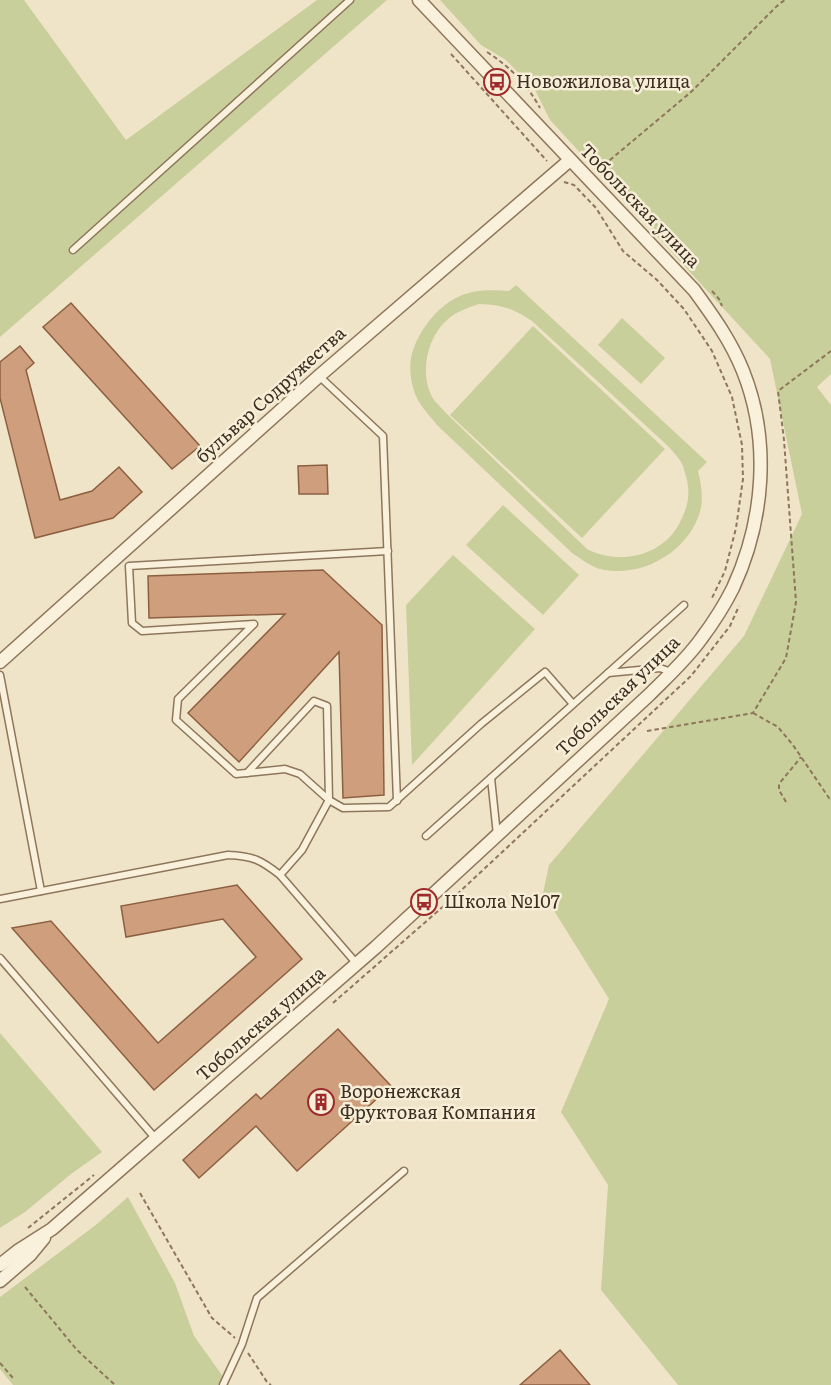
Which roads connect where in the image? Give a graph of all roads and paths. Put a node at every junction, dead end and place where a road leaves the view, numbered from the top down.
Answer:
1 (350, 0) edge
2 (419, 0) edge
3 (785, 0) edge
4 (487, 52) dead end
5 (451, 54) dead end
6 (542, 112) dead end
7 (570, 160) junction
8 (547, 161) dead end
9 (604, 165) dead end
10 (564, 182) dead end
11 (73, 250) dead end
12 (711, 290) dead end
13 (724, 309) dead end
14 (831, 351) edge
15 (319, 376) junction
16 (388, 551) junction
17 (684, 605) dead end
18 (708, 605) dead end
19 (739, 606) dead end
20 (0, 662) edge
21 (672, 672) junction
22 (608, 673) junction
23 (0, 675) edge
24 (573, 705) junction
25 (753, 713) junction
26 (647, 731) dead end
27 (801, 757) junction
28 (246, 773) junction
29 (491, 778) junction
30 (329, 800) junction
31 (397, 801) junction
32 (831, 801) edge
33 (786, 802) dead end
34 (426, 836) dead end
35 (497, 836) junction
36 (280, 875) junction
37 (41, 891) junction
38 (0, 899) edge
39 (0, 958) edge
40 (357, 964) junction
41 (331, 1005) dead end
42 (156, 1140) junction
43 (404, 1171) dead end
44 (92, 1175) dead end
45 (140, 1193) dead end
46 (28, 1228) dead end
47 (52, 1230) junction
48 (0, 1265) edge
49 (0, 1281) edge
50 (25, 1287) dead end
51 (242, 1344) junction
52 (0, 1363) edge
53 (13, 1378) dead end
54 (116, 1385) edge
55 (223, 1385) edge
56 (271, 1385) edge

1 - 11 lane
2 - 7 street, Тобольская улица
3 - 9 path
4 - 6 path
5 - 8 path
7 - 15 street, бульвар Содружества
7 - 21 street, Тобольская улица
10 - 18 path
12 - 13 path
14 - 25 path
15 - 16 lane
15 - 20 street, бульвар Содружества
16 - 28 lane
16 - 31 lane
17 - 22 lane
19 - 41 path
21 - 22 lane
21 - 35 street, Тобольская улица
22 - 24 lane
23 - 37 lane
24 - 29 lane
24 - 31 lane
25 - 26 path
25 - 27 path
27 - 32 path
27 - 33 path
28 - 30 lane
28 - 30 lane
29 - 34 lane
29 - 35 lane
30 - 31 lane
30 - 36 lane
35 - 40 street, Тобольская улица
36 - 37 lane
36 - 40 lane
37 - 38 lane
39 - 42 lane
40 - 42 street, Тобольская улица
42 - 47 street, Тобольская улица
43 - 51 lane
44 - 46 path
45 - 51 path
47 - 48 street, Тобольская улица
47 - 49 street
50 - 54 path
51 - 55 lane
51 - 56 path
52 - 53 path

